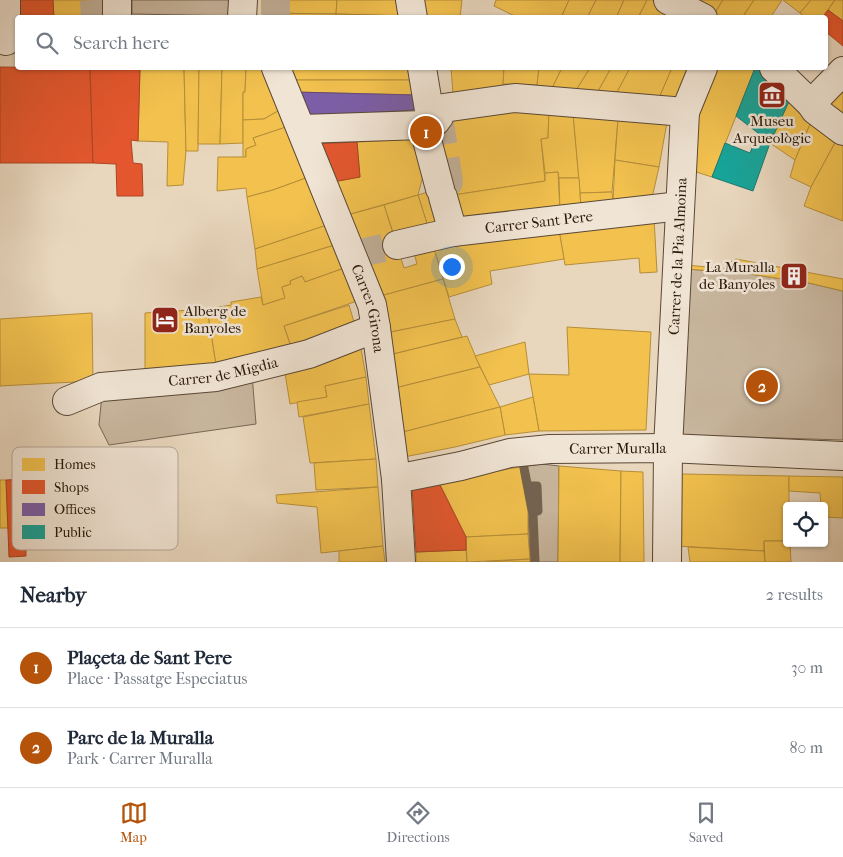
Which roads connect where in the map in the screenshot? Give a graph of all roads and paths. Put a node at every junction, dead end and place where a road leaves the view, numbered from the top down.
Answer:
1 (6, 0) edge
2 (116, 0) edge
3 (243, 0) edge
4 (410, 0) edge
5 (668, 0) edge
6 (117, 15) edge
7 (242, 15) edge
8 (412, 15) edge
9 (697, 15) edge
10 (10, 43) edge
11 (278, 70) edge
12 (422, 70) edge
13 (702, 70) edge
14 (776, 70) edge
15 (843, 71) edge
16 (811, 104) junction
17 (685, 112) junction
18 (432, 118) junction
19 (302, 129) junction
20 (843, 131) edge
21 (680, 206) junction
22 (453, 232) junction
23 (397, 245) tunnel mouth
24 (376, 328) junction
25 (67, 401) dead end
26 (668, 448) junction
27 (843, 456) edge
28 (396, 480) junction
29 (401, 562) edge
30 (667, 562) edge

1 - 10 street
2 - 6 street
3 - 7 street
4 - 8 street
5 - 9 street
11 - 19 street, Carrer Girona
12 - 18 street
13 - 17 street, Carrer de la Pia Almoina
14 - 16 street
15 - 16 street
16 - 20 street
17 - 18 street
17 - 21 street, Carrer de la Pia Almoina
18 - 19 street
18 - 22 street
19 - 24 street, Carrer Girona
21 - 22 street, Carrer Sant Pere
21 - 26 street, Carrer de la Pia Almoina
22 - 23 street, Carrer Sant Pere
24 - 25 street, Carrer de Migdia
24 - 28 street, Carrer Girona
26 - 27 street, Carrer Muralla
26 - 28 street, Carrer Muralla
26 - 30 street, Carrer de la Pia Almoina
28 - 29 street, Carrer Girona

